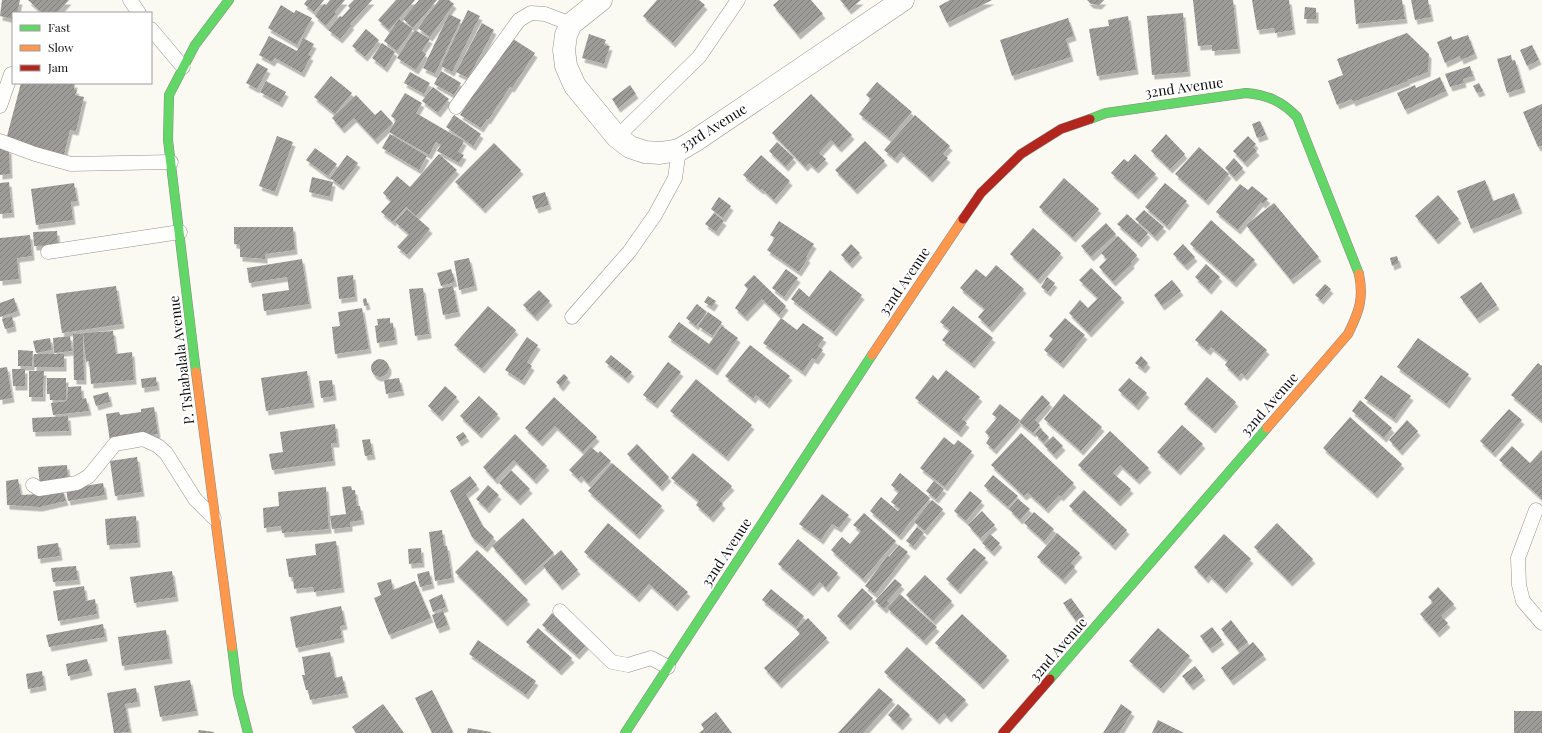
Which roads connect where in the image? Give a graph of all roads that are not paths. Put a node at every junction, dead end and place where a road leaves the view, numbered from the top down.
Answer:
1 (130, 0) edge
2 (229, 0) edge
3 (601, 0) edge
4 (738, 0) edge
5 (903, 0) edge
6 (138, 12) edge
7 (571, 24) junction
8 (152, 29) edge
9 (183, 67) junction
10 (10, 74) dead end
11 (0, 106) edge
12 (456, 107) dead end
13 (617, 137) junction
14 (0, 140) edge
15 (679, 150) junction
16 (171, 162) junction
17 (180, 232) junction
18 (48, 252) dead end
19 (572, 316) dead end
20 (32, 485) dead end
21 (1536, 510) dead end
22 (214, 518) junction
23 (560, 611) dead end
24 (1542, 624) edge
25 (668, 667) junction
26 (248, 733) edge
27 (625, 733) edge
28 (1004, 733) edge

1 - 6 lane
2 - 9 street, P. Tshabalala Avenue
3 - 7 street
4 - 13 lane
5 - 15 street, 33rd Avenue
7 - 12 lane
7 - 13 street, 33rd Avenue
8 - 9 lane
9 - 16 street, P. Tshabalala Avenue
10 - 11 lane
13 - 15 street, 33rd Avenue
14 - 16 lane
15 - 19 lane
16 - 17 street, P. Tshabalala Avenue
17 - 18 lane
17 - 22 street, P. Tshabalala Avenue
20 - 22 lane
21 - 24 lane
22 - 26 street, P. Tshabalala Avenue
23 - 25 lane
25 - 27 street, 32nd Avenue
25 - 28 street, 32nd Avenue

